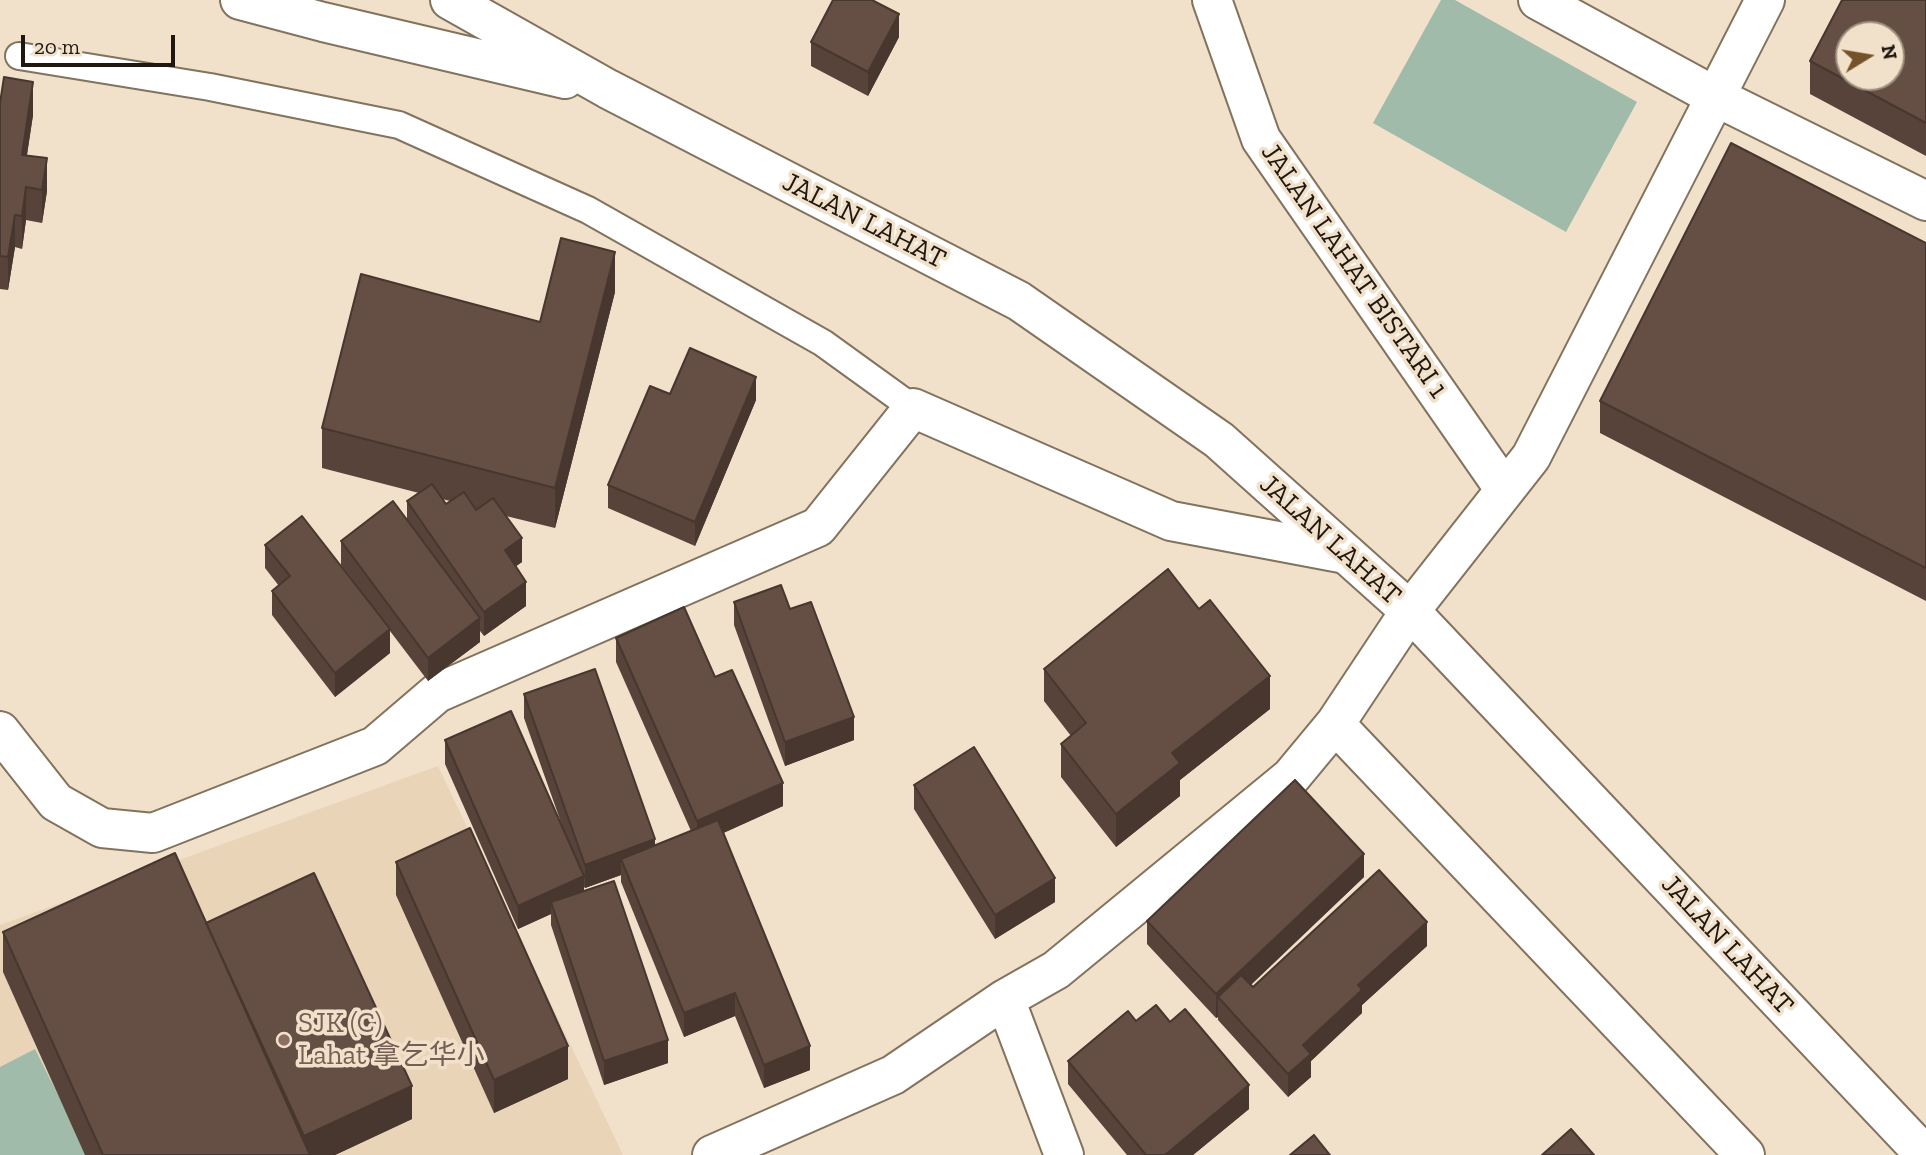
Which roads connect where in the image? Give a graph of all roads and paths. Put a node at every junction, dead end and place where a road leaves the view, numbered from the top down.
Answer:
1 (240, 0) edge
2 (254, 0) edge
3 (450, 0) edge
4 (1212, 0) edge
5 (1538, 0) edge
6 (1765, 0) edge
7 (323, 22) junction
8 (19, 56) dead end
9 (608, 89) junction
10 (1716, 97) junction
11 (1926, 201) edge
12 (914, 408) junction
13 (1505, 490) junction
14 (1346, 554) junction
15 (1410, 611) junction
16 (1335, 724) junction
17 (0, 731) edge
18 (1005, 999) junction
19 (712, 1155) edge
20 (1064, 1155) edge
21 (1745, 1155) edge
22 (1925, 1155) edge

1 - 7 street, JALAN LAHAT
2 - 7 street
3 - 9 street, JALAN LAHAT
4 - 13 street, JALAN LAHAT BISTARI 1
5 - 10 street
6 - 10 street
7 - 9 street, JALAN LAHAT
8 - 12 lane
9 - 14 street, JALAN LAHAT
10 - 11 street
10 - 13 street
12 - 14 street
12 - 17 street
13 - 15 street
14 - 15 street, JALAN LAHAT
15 - 16 street
15 - 22 street, JALAN LAHAT
16 - 18 street
16 - 21 street
18 - 19 street
18 - 20 street

